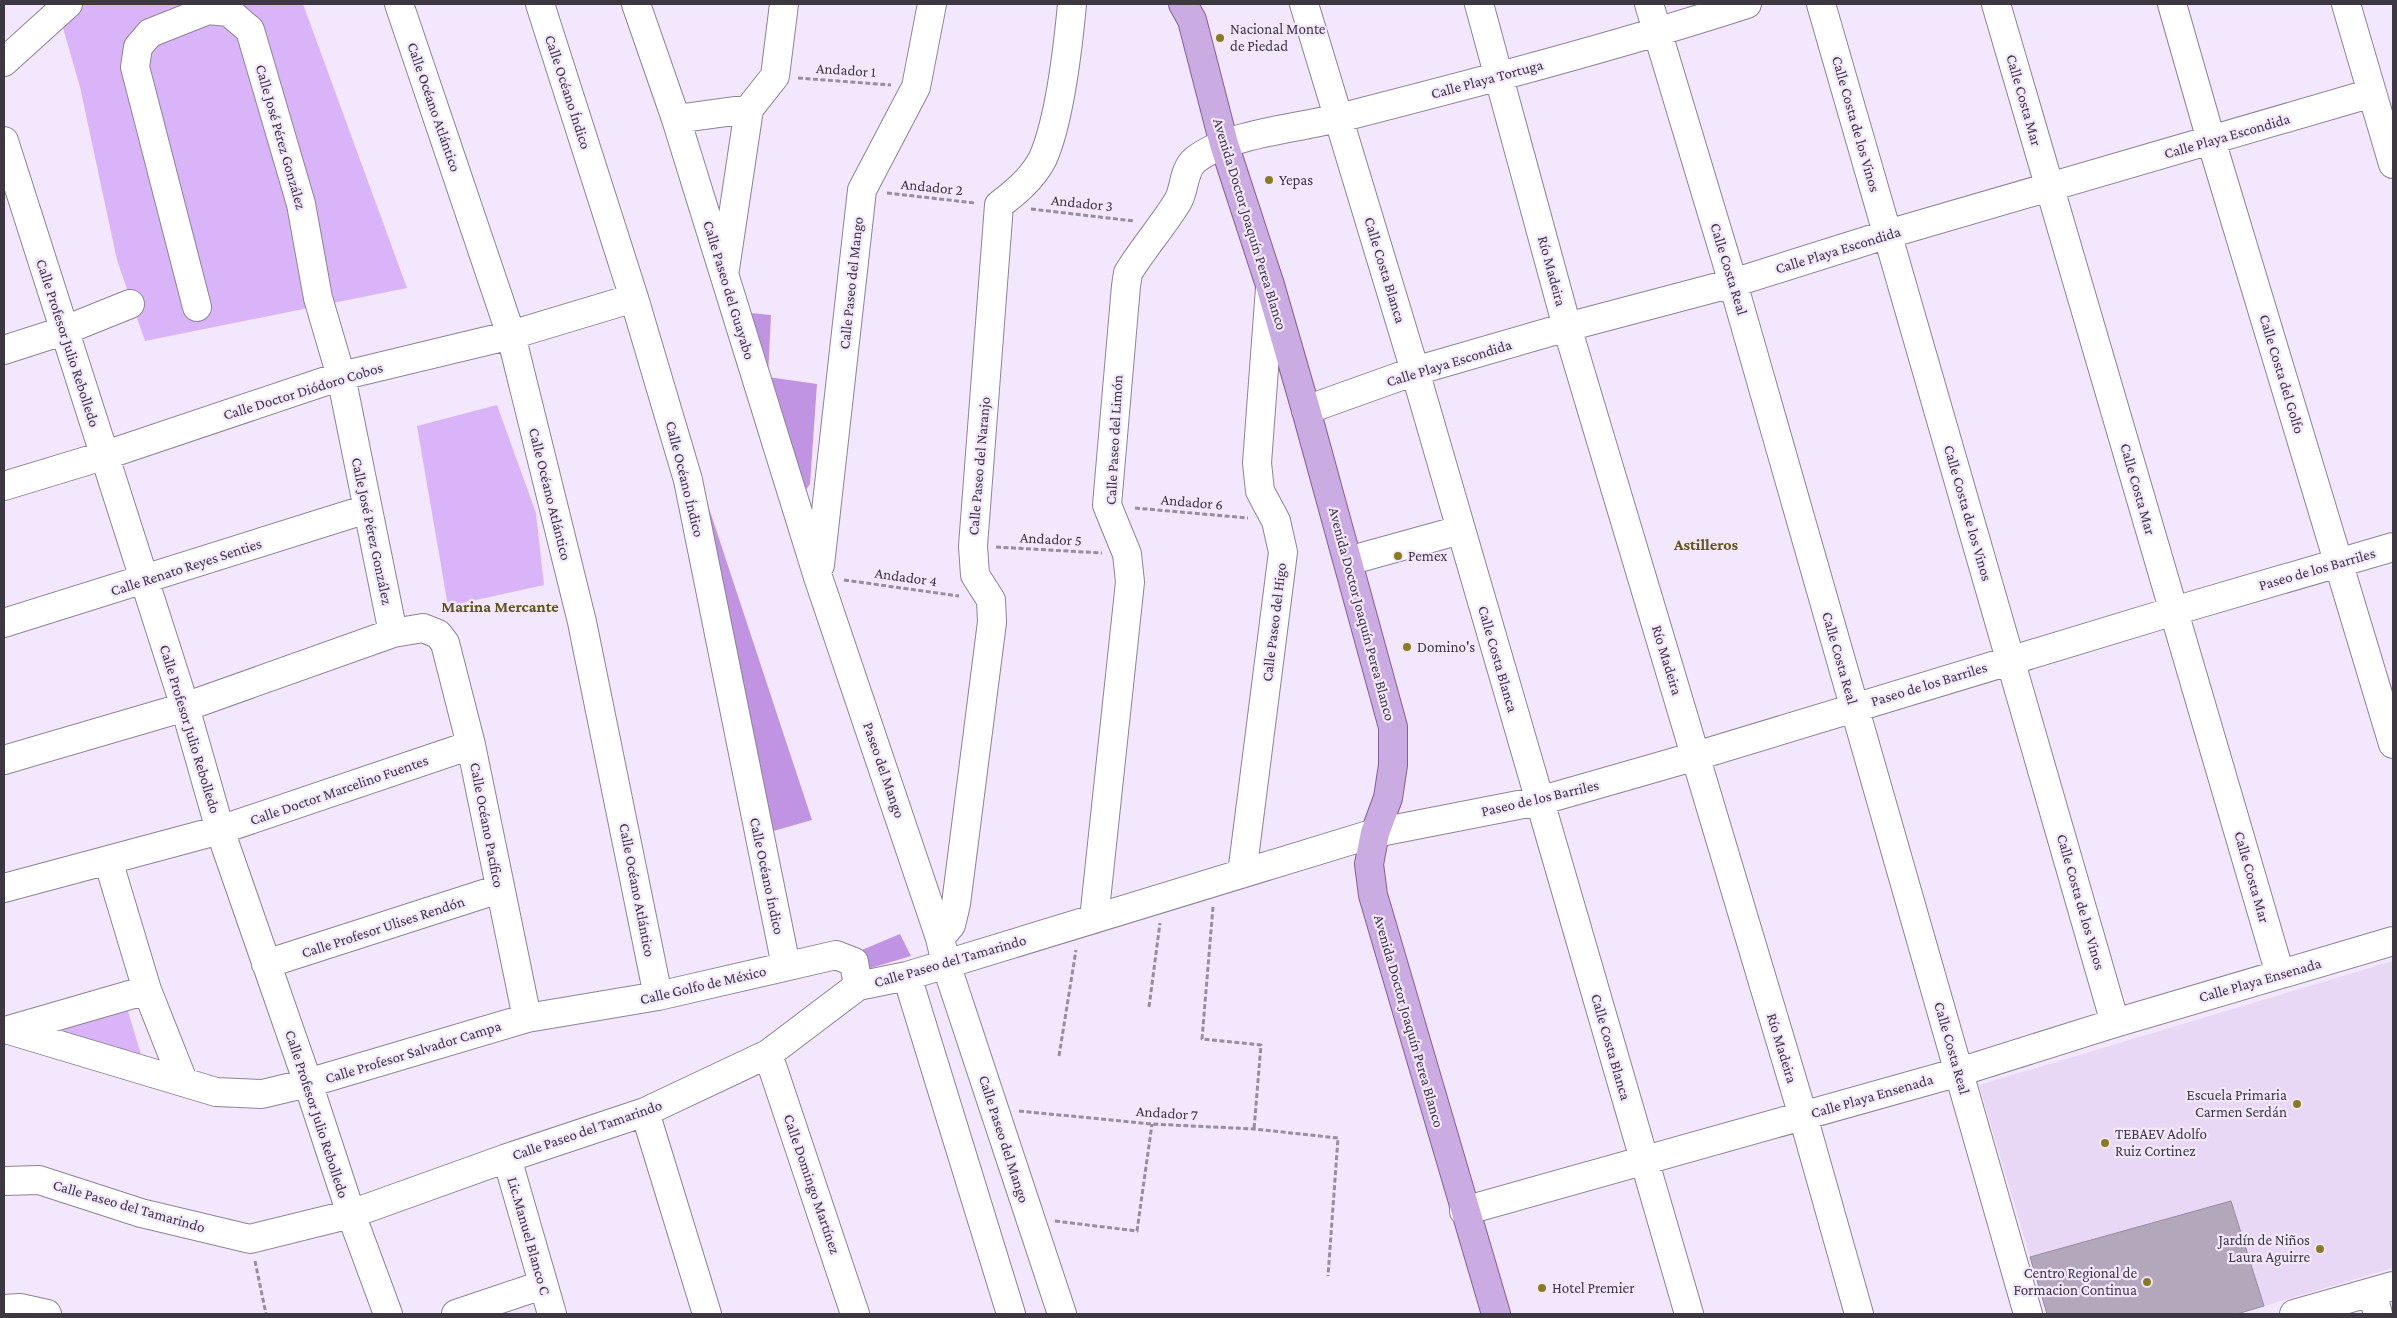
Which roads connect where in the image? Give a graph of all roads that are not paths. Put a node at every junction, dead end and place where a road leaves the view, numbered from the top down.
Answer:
1 (68, 4) edge
2 (399, 4) edge
3 (540, 4) edge
4 (636, 4) edge
5 (784, 4) edge
6 (932, 4) edge
7 (1072, 4) edge
8 (1183, 4) edge
9 (1304, 4) edge
10 (1479, 4) edge
11 (1649, 4) edge
12 (1747, 4) edge
13 (1821, 4) edge
14 (1996, 4) edge
15 (2172, 4) edge
16 (2346, 4) edge
17 (1657, 33) junction
18 (4, 62) edge
19 (1500, 76) junction
20 (2372, 93) junction
21 (749, 109) junction
22 (1339, 118) junction
23 (676, 119) junction
24 (2211, 140) junction
25 (4, 141) edge
26 (1224, 144) junction
27 (2393, 164) edge
28 (2050, 188) junction
29 (1888, 234) junction
30 (724, 276) junction
31 (1733, 283) junction
32 (1270, 285) junction
33 (634, 298) junction
34 (130, 304) dead end
35 (197, 307) dead end
36 (1567, 327) junction
37 (63, 331) junction
38 (511, 335) junction
39 (4, 350) edge
40 (1415, 371) junction
41 (341, 376) junction
42 (1306, 410) junction
43 (106, 455) junction
44 (4, 486) edge
45 (367, 509) junction
46 (1460, 530) junction
47 (2393, 547) edge
48 (1348, 561) junction
49 (2339, 563) junction
50 (818, 577) junction
51 (145, 580) junction
52 (2174, 611) junction
53 (4, 623) edge
54 (393, 633) junction
55 (2011, 660) junction
56 (185, 706) junction
57 (1854, 707) junction
58 (2393, 744) edge
59 (472, 745) junction
60 (1696, 756) junction
61 (4, 760) edge
62 (1539, 802) junction
63 (220, 830) junction
64 (1375, 833) junction
65 (108, 860) junction
66 (1242, 874) junction
67 (4, 888) edge
68 (499, 890) junction
69 (1087, 921) junction
70 (940, 938) junction
71 (2393, 941) edge
72 (266, 964) junction
73 (946, 964) junction
74 (786, 966) junction
75 (2280, 974) junction
76 (906, 976) junction
77 (858, 986) junction
78 (147, 990) junction
79 (658, 996) junction
80 (527, 1018) junction
81 (2115, 1023) junction
82 (6, 1031) edge
83 (768, 1054) junction
84 (1959, 1072) junction
85 (183, 1081) junction
86 (308, 1083) junction
87 (645, 1112) junction
88 (1803, 1116) junction
89 (507, 1158) junction
90 (1645, 1162) junction
91 (4, 1181) edge
92 (1464, 1211) junction
93 (350, 1214) junction
94 (542, 1285) junction
95 (2381, 1298) edge
96 (4, 1309) edge
97 (47, 1314) edge
98 (388, 1314) edge
99 (456, 1314) edge
100 (552, 1314) edge
101 (707, 1314) edge
102 (855, 1314) edge
103 (1011, 1314) edge
104 (1062, 1314) edge
105 (1496, 1314) edge
106 (1689, 1314) edge
107 (1859, 1314) edge
108 (2028, 1314) edge
109 (2294, 1314) edge

1 - 18 street
2 - 38 street, Calle Océano Atlántico
3 - 33 street, Calle Océano Índico
4 - 23 street, Calle Paseo del Guayabo
5 - 21 street
6 - 50 street, Calle Paseo del Mango
7 - 70 street, Calle Paseo del Naranjo
8 - 26 main road, Avenida Doctor Joaquín Perea Blanco
9 - 22 street, Calle Costa Blanca
10 - 19 street, Río Madeira
11 - 17 street, Calle Costa Real
12 - 17 street, Calle Playa Tortuga
13 - 29 street, Calle Costa de los Vinos
14 - 28 street, Calle Costa Mar
15 - 24 street, Calle Costa del Golfo
16 - 20 street
17 - 19 street, Calle Playa Tortuga
17 - 31 street, Calle Costa Real
19 - 22 street, Calle Playa Tortuga
19 - 36 street, Río Madeira
20 - 24 street, Calle Playa Escondida
20 - 27 street
21 - 23 street
21 - 30 street
22 - 26 street, Calle Playa Tortuga
22 - 40 street, Calle Costa Blanca
23 - 30 street, Calle Paseo del Guayabo
24 - 28 street, Calle Playa Escondida
24 - 49 street, Calle Costa del Golfo
25 - 37 street, Calle Profesor Julio Rebolledo
26 - 32 main road, Avenida Doctor Joaquín Perea Blanco
26 - 69 street, Calle Paseo del Limón
28 - 29 street, Calle Playa Escondida
28 - 52 street, Calle Costa Mar
29 - 31 street, Calle Playa Escondida
29 - 55 street, Calle Costa de los Vinos
30 - 50 street, Calle Paseo del Guayabo
31 - 36 street, Calle Playa Escondida
31 - 57 street, Calle Costa Real
32 - 42 main road, Avenida Doctor Joaquín Perea Blanco
32 - 66 street, Calle Paseo del Higo
33 - 38 street, Calle Doctor Diódoro Cobos
33 - 74 street, Calle Océano Índico
34 - 37 street
35 - 41 street, Calle José Pérez González
36 - 40 street, Calle Playa Escondida
36 - 60 street, Río Madeira
37 - 39 street
37 - 43 street, Calle Profesor Julio Rebolledo
38 - 41 street, Calle Doctor Diódoro Cobos
38 - 79 street, Calle Océano Atlántico
40 - 42 street, Calle Playa Escondida
40 - 46 street, Calle Costa Blanca
41 - 43 street, Calle Doctor Diódoro Cobos
41 - 45 street, Calle José Pérez González
42 - 48 main road, Avenida Doctor Joaquín Perea Blanco
43 - 44 street, Calle Doctor Diódoro Cobos
43 - 51 street, Calle Profesor Julio Rebolledo
45 - 51 street, Calle Renato Reyes Senties
45 - 54 street, Calle José Pérez González
46 - 48 street
46 - 62 street, Calle Costa Blanca
47 - 49 street, Paseo de los Barriles
48 - 64 main road, Avenida Doctor Joaquín Perea Blanco
49 - 52 street, Paseo de los Barriles
49 - 58 street, Calle Costa del Golfo
50 - 70 street, Paseo del Mango
51 - 53 street, Calle Renato Reyes Senties
51 - 56 street, Calle Profesor Julio Rebolledo
52 - 55 street, Paseo de los Barriles
52 - 75 street, Calle Costa Mar
54 - 56 street
54 - 59 street, Calle Océano Pacífico
55 - 57 street, Paseo de los Barriles
55 - 81 street, Calle Costa de los Vinos
56 - 61 street
56 - 63 street, Calle Profesor Julio Rebolledo
57 - 60 street, Paseo de los Barriles
57 - 84 street, Calle Costa Real
59 - 63 street, Calle Doctor Marcelino Fuentes
59 - 68 street, Calle Océano Pacífico
60 - 62 street, Paseo de los Barriles
60 - 88 street, Río Madeira
62 - 64 street, Paseo de los Barriles
62 - 90 street, Calle Costa Blanca
63 - 65 street, Calle Doctor Marcelino Fuentes
63 - 72 street, Calle Profesor Julio Rebolledo
64 - 66 street, Calle Paseo del Tamarindo
64 - 92 main road, Avenida Doctor Joaquín Perea Blanco
65 - 67 street, Calle Doctor Marcelino Fuentes
65 - 78 street
66 - 69 street, Calle Paseo del Tamarindo
68 - 72 street, Calle Profesor Ulises Rendón
68 - 80 street, Calle Océano Pacífico
69 - 73 street, Calle Paseo del Tamarindo
70 - 73 street, Paseo del Mango
71 - 75 street, Calle Playa Ensenada
72 - 86 street, Calle Profesor Julio Rebolledo
73 - 76 street, Calle Paseo del Tamarindo
73 - 104 street, Calle Paseo del Mango
74 - 77 street, Calle Golfo de México
74 - 79 street, Calle Golfo de México
75 - 81 street, Calle Playa Ensenada
76 - 77 street, Calle Paseo del Tamarindo
76 - 103 street
77 - 83 street, Calle Paseo del Tamarindo
78 - 82 street
78 - 85 street
79 - 80 street, Calle Golfo de México
80 - 86 street, Calle Profesor Salvador Campa
81 - 84 street, Calle Playa Ensenada
82 - 85 street, Calle Profesor Salvador Campa
83 - 87 street, Calle Paseo del Tamarindo
83 - 102 street, Calle Domingo Martínez
84 - 88 street, Calle Playa Ensenada
84 - 108 street, Calle Costa Real
85 - 86 street, Calle Profesor Salvador Campa
86 - 93 street, Calle Profesor Julio Rebolledo
87 - 89 street, Calle Paseo del Tamarindo
87 - 101 street
88 - 90 street, Calle Playa Ensenada
88 - 107 street, Río Madeira
89 - 93 street, Calle Paseo del Tamarindo
89 - 94 street, Lic.Manuel Blanco C
90 - 92 street, Calle Playa Ensenada
90 - 106 street, Calle Costa Blanca
91 - 93 street, Calle Paseo del Tamarindo
92 - 105 main road, Avenida Doctor Joaquín Perea Blanco
93 - 98 street, Calle Profesor Julio Rebolledo
94 - 99 street
94 - 100 street, Lic.Manuel Blanco C
95 - 109 street
96 - 97 street

